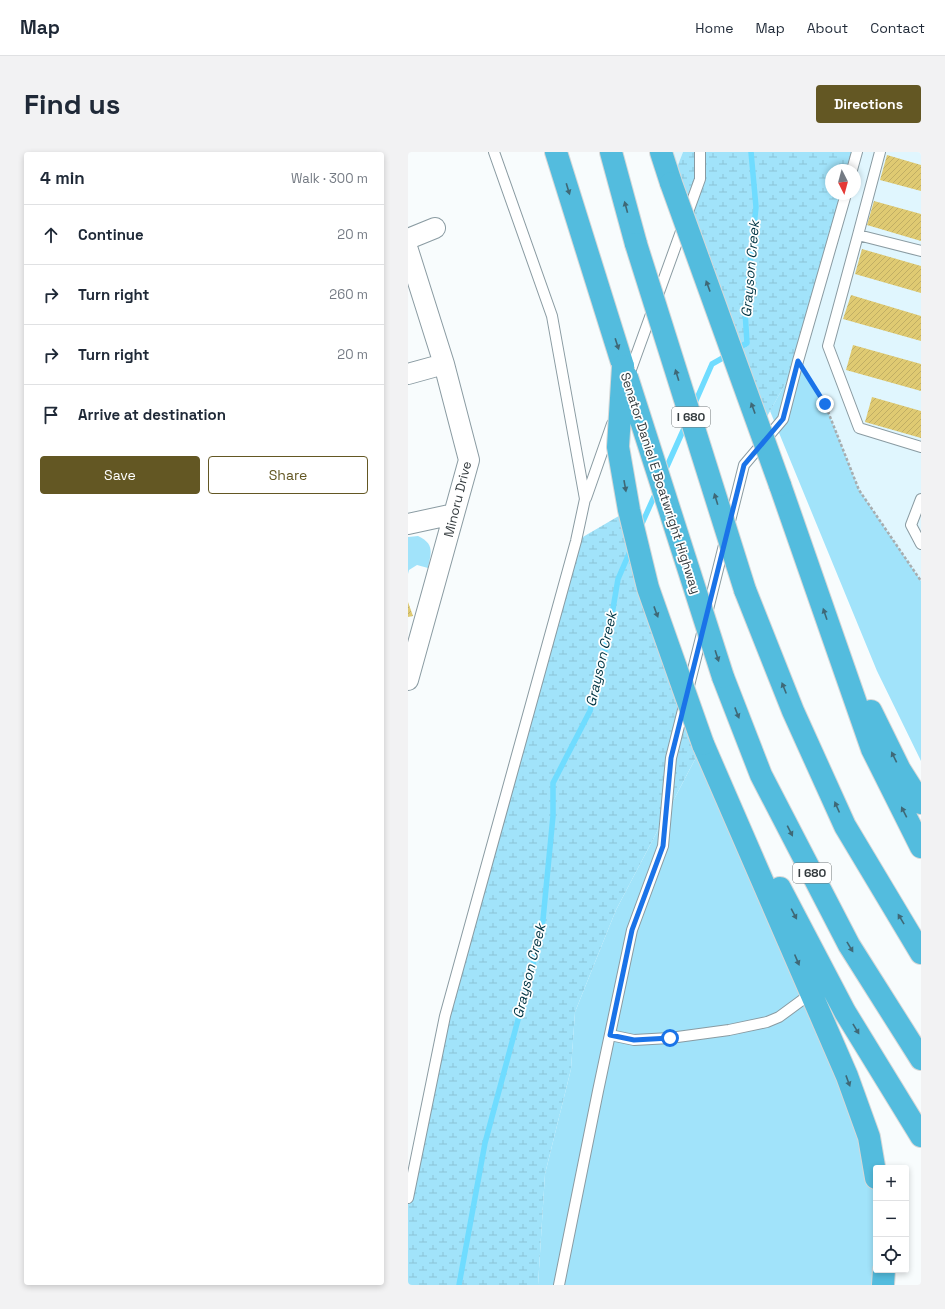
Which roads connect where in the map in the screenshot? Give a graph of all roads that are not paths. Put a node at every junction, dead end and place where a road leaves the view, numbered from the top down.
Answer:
1 (494, 152) edge
2 (556, 152) edge
3 (611, 152) edge
4 (661, 152) edge
5 (700, 152) edge
6 (858, 152) edge
7 (880, 152) edge
8 (854, 164) edge
9 (844, 200) edge
10 (435, 228) dead end
11 (858, 235) junction
12 (408, 239) edge
13 (408, 250) edge
14 (921, 251) edge
15 (444, 364) junction
16 (623, 366) junction
17 (408, 374) edge
18 (921, 447) edge
19 (921, 499) edge
20 (585, 500) junction
21 (454, 514) junction
22 (408, 524) edge
23 (921, 544) edge
24 (835, 644) junction
25 (409, 668) edge
26 (703, 744) junction
27 (921, 803) edge
28 (921, 847) edge
29 (921, 953) edge
30 (828, 980) junction
31 (811, 993) junction
32 (610, 1035) junction
33 (921, 1059) edge
34 (921, 1136) edge
35 (873, 1165) edge
36 (408, 1198) edge
37 (884, 1273) edge
38 (559, 1285) edge
39 (883, 1285) edge

1 - 20 lane
2 -> 16 highway, Senator Daniel E Boatwright Highway / I 680
29 -> 3 highway, I 680, bridge
24 -> 4 highway, bridge
5 - 20 lane
6 - 8 lane
7 - 11 lane
9 - 32 lane
10 - 12 street
11 - 14 lane
11 - 18 lane
13 - 15 street, Minoru Drive
15 - 17 street
15 - 21 street, Minoru Drive
16 -> 26 highway, bridge
16 -> 33 highway, Senator Daniel E Boatwright Highway / I 680, bridge
19 - 23 lane
20 - 36 lane
21 - 22 street
21 - 25 street, Minoru Drive
27 -> 24 highway
28 -> 24 highway
26 -> 30 highway
26 -> 31 highway
30 - 31 lane
30 -> 34 highway
31 - 32 lane
31 -> 35 highway
32 - 38 lane
37 - 39 highway

